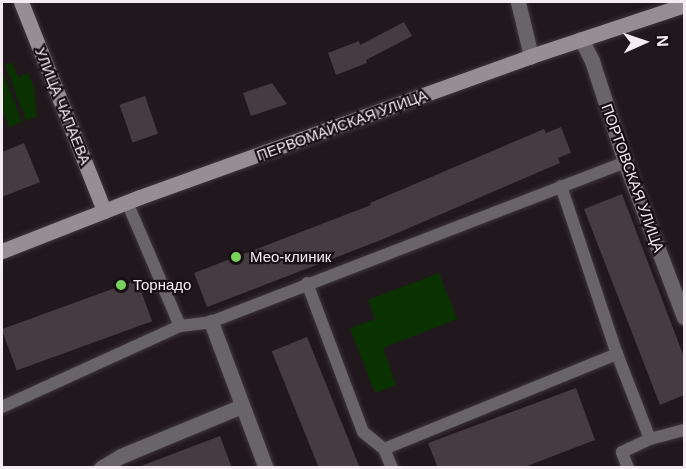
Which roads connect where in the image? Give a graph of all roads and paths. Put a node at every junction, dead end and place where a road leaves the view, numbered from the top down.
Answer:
1 (21, 2) edge
2 (518, 2) edge
3 (684, 5) edge
4 (581, 39) junction
5 (531, 56) junction
6 (625, 162) junction
7 (561, 186) junction
8 (127, 202) junction
9 (104, 210) junction
10 (2, 251) edge
11 (307, 283) junction
12 (684, 317) edge
13 (211, 322) junction
14 (180, 326) junction
15 (617, 354) junction
16 (242, 406) junction
17 (2, 407) edge
18 (684, 430) edge
19 (650, 439) junction
20 (384, 449) junction
21 (123, 462) edge
22 (101, 468) edge
23 (266, 468) edge
24 (392, 468) edge
25 (628, 468) edge

1 - 9 main road, УЛИЦА ЧАПАЕВА
2 - 5 street
3 - 4 main road, ПЕРВОМАЙСКАЯ УЛИЦА
4 - 5 main road, ПЕРВОМАЙСКАЯ УЛИЦА
4 - 6 street, ПОРТОВСКАЯ УЛИЦА
5 - 8 main road, ПЕРВОМАЙСКАЯ УЛИЦА
6 - 7 lane
6 - 12 street, ПОРТОВСКАЯ УЛИЦА
7 - 11 lane
7 - 15 lane
8 - 9 main road, ПЕРВОМАЙСКАЯ УЛИЦА
8 - 14 lane
9 - 10 main road, ПЕРВОМАЙСКАЯ УЛИЦА
11 - 13 lane
11 - 20 lane
13 - 14 lane
13 - 16 street
14 - 17 lane
15 - 19 lane
15 - 20 lane
16 - 21 street
16 - 23 street
18 - 19 lane
19 - 25 lane
20 - 24 lane
21 - 22 street

